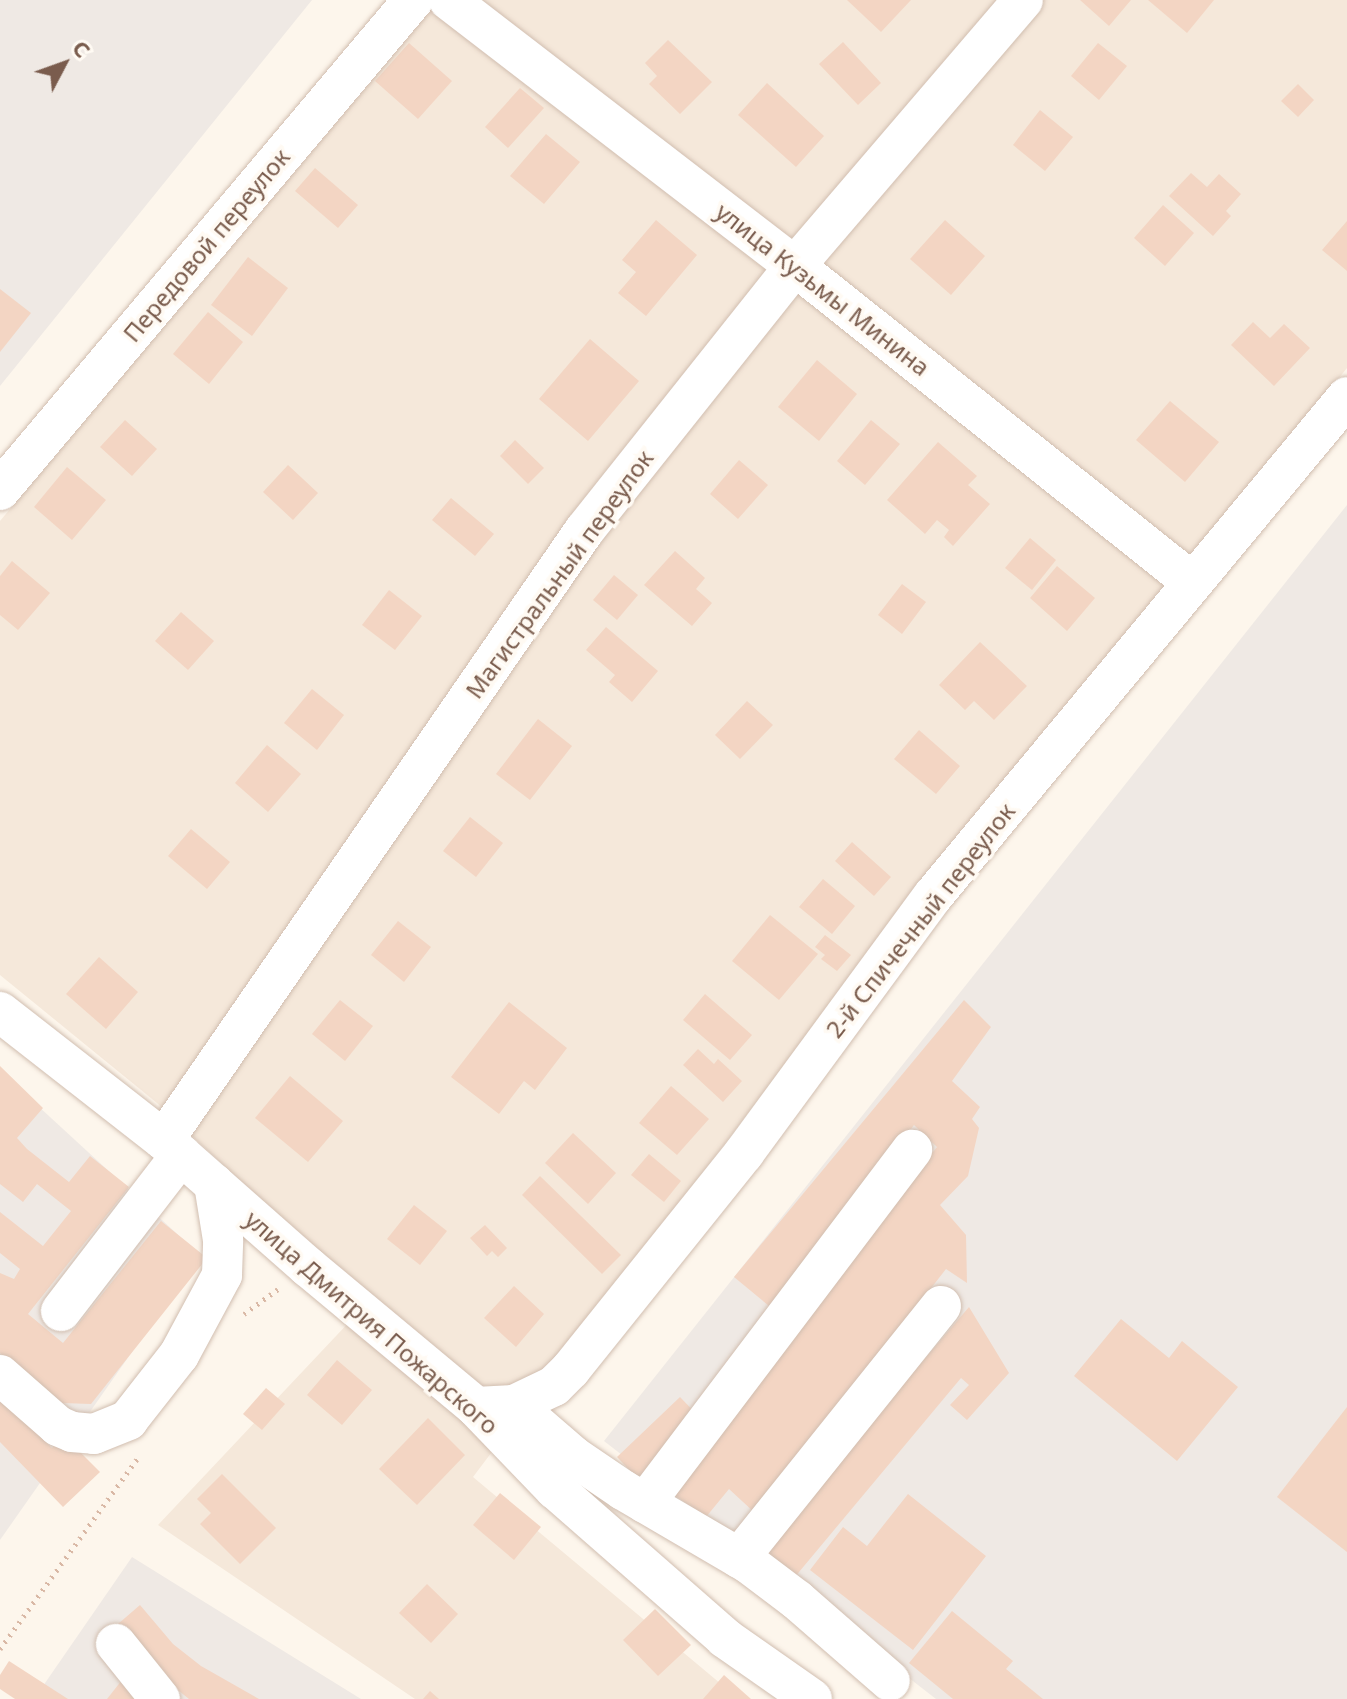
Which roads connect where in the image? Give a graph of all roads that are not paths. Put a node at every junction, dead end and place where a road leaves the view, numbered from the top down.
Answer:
1 (413, 0) edge
2 (449, 0) edge
3 (1023, 0) edge
4 (795, 266) junction
5 (1347, 397) edge
6 (0, 490) edge
7 (1192, 582) junction
8 (0, 1012) edge
9 (173, 1147) junction
10 (912, 1150) dead end
11 (214, 1184) junction
12 (941, 1306) dead end
13 (61, 1311) dead end
14 (0, 1375) edge
15 (495, 1406) junction
16 (645, 1503) junction
17 (739, 1558) junction
18 (116, 1644) dead end
19 (890, 1681) dead end
20 (160, 1699) edge
21 (812, 1699) edge

1 - 6 street, Передовой переулок
2 - 4 street, улица Кузьмы Минина
3 - 4 street, Магистральный переулок
4 - 7 street, улица Кузьмы Минина
4 - 9 street, Магистральный переулок
5 - 7 street, 2-й Спичечный переулок
7 - 15 street, 2-й Спичечный переулок
8 - 9 street, улица Дмитрия Пожарского
9 - 11 street, улица Дмитрия Пожарского
9 - 13 street, Магистральный переулок
10 - 16 street
11 - 14 street
11 - 15 street, улица Дмитрия Пожарского
12 - 17 street
15 - 16 street
15 - 21 street, улица Дмитрия Пожарского
16 - 17 street
17 - 19 street
18 - 20 street

